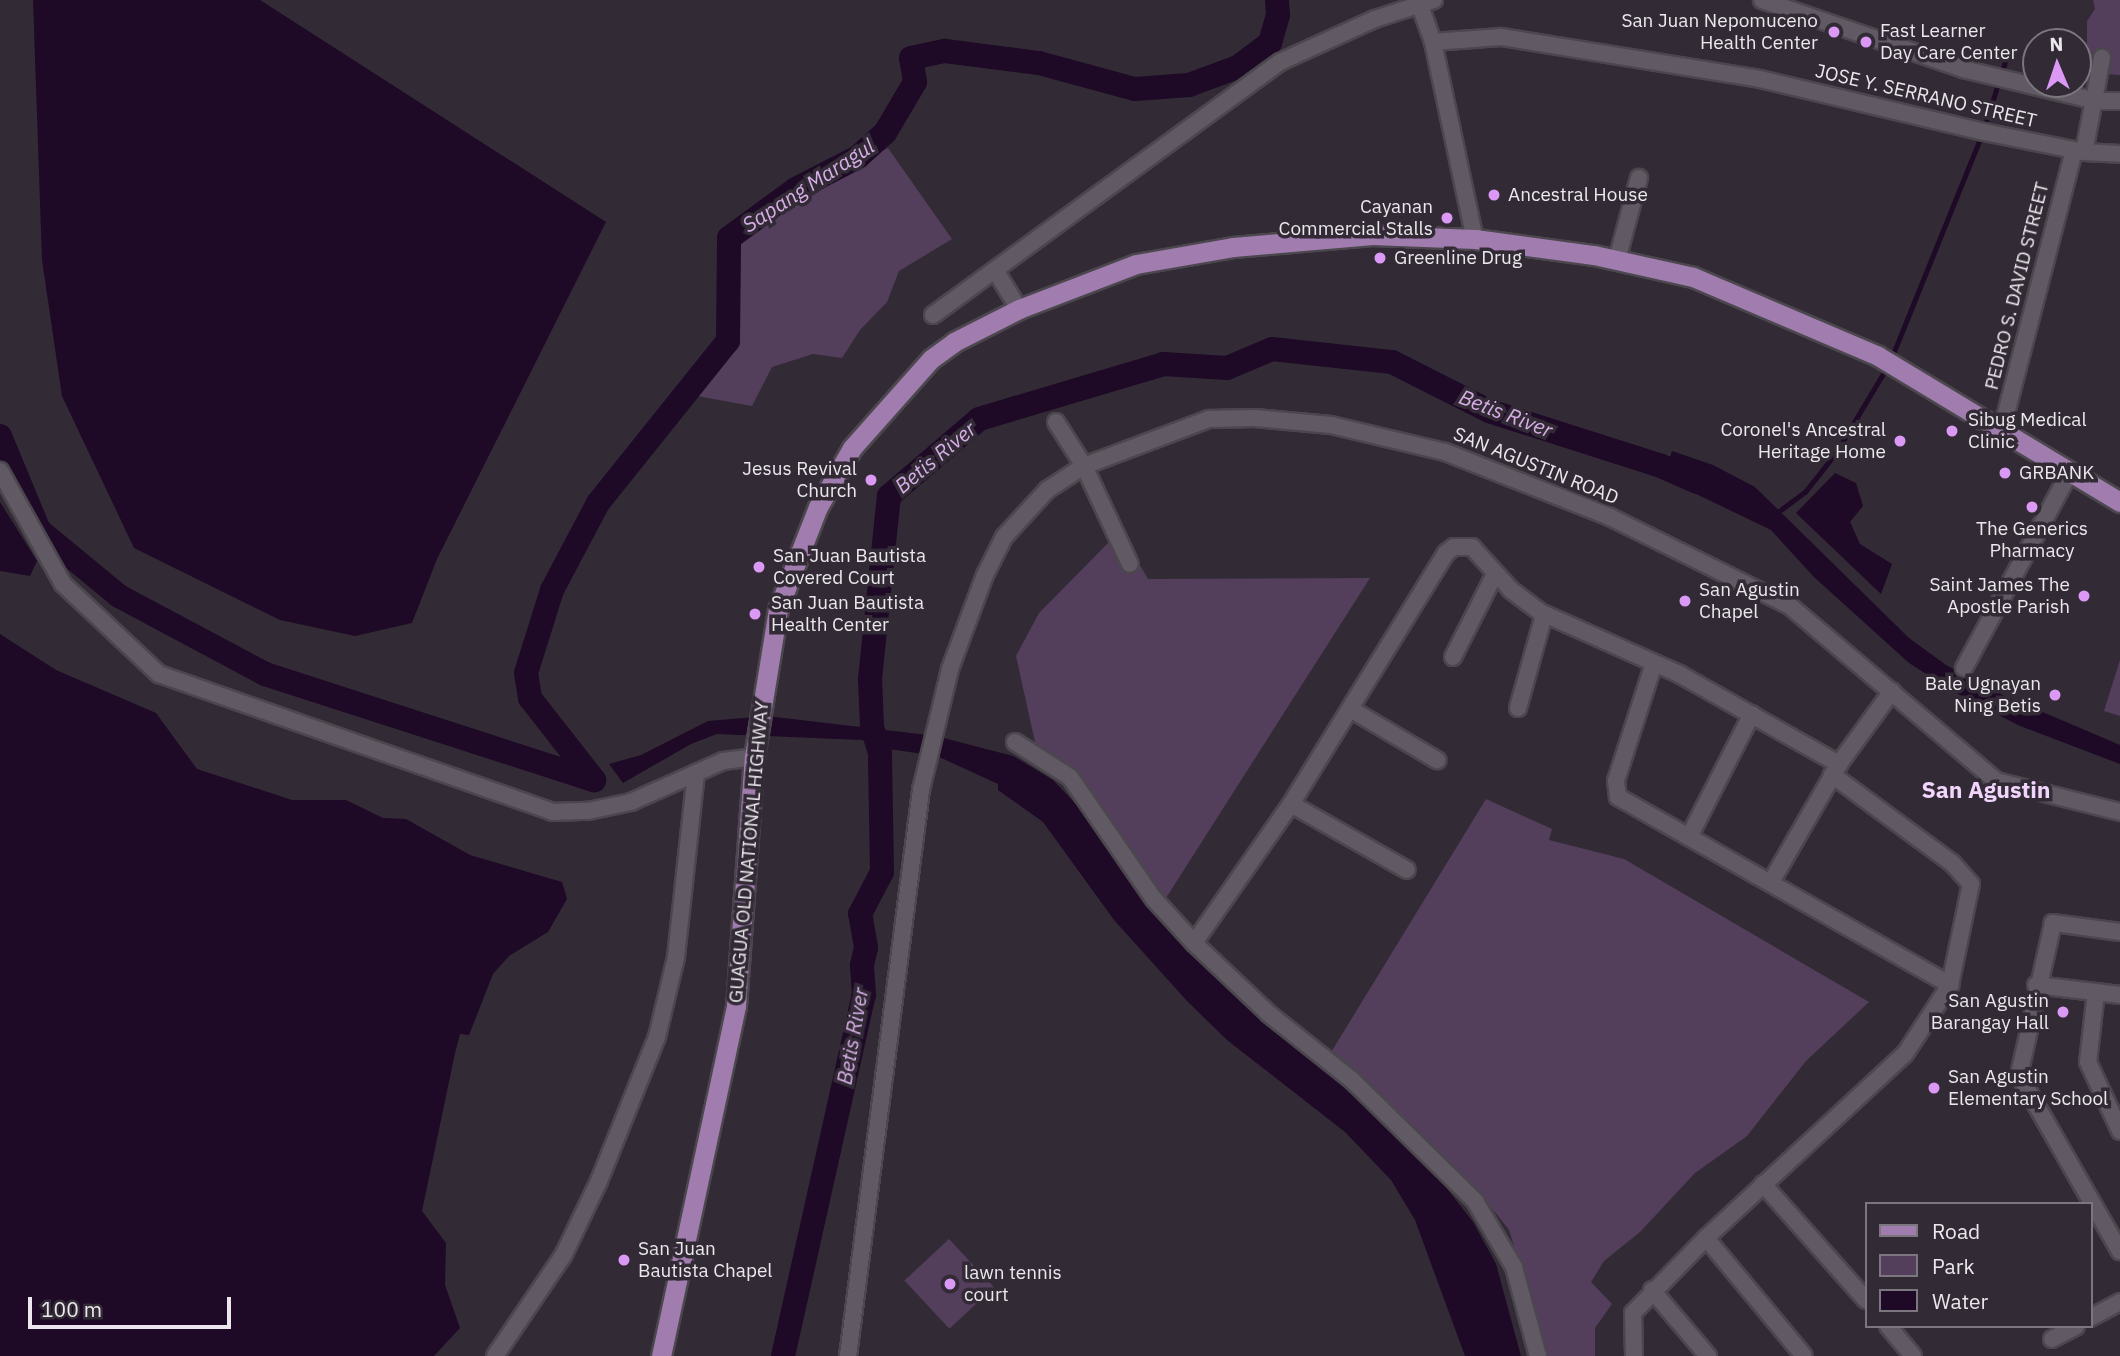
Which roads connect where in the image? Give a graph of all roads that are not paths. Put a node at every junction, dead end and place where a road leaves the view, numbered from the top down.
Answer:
1 (1762, 0) edge
2 (1424, 1) edge
3 (1433, 42) junction
4 (2102, 58) dead end
5 (2096, 101) junction
6 (2120, 101) edge
7 (2079, 151) junction
8 (2120, 154) edge
9 (1639, 178) dead end
10 (1475, 239) junction
11 (1617, 260) junction
12 (995, 270) junction
13 (1019, 309) junction
14 (933, 315) dead end
15 (1056, 422) dead end
16 (2001, 433) junction
17 (1084, 466) junction
18 (0, 471) edge
19 (2069, 474) junction
20 (2120, 502) edge
21 (1130, 564) dead end
22 (1495, 574) junction
23 (1544, 615) junction
24 (1453, 657) dead end
25 (1654, 663) junction
26 (1964, 668) dead end
27 (1892, 691) junction
28 (1518, 708) dead end
29 (1352, 710) junction
30 (1752, 714) junction
31 (1015, 742) dead end
32 (755, 752) junction
33 (1437, 760) dead end
34 (1836, 770) junction
35 (696, 773) junction
36 (1291, 804) junction
37 (2120, 812) edge
38 (1689, 837) junction
39 (1407, 870) dead end
40 (1771, 882) junction
41 (2120, 932) edge
42 (1194, 943) junction
43 (1950, 985) junction
44 (2036, 985) junction
45 (2096, 992) junction
46 (2120, 995) edge
47 (2120, 1131) edge
48 (1763, 1184) junction
49 (1706, 1238) junction
50 (2120, 1251) edge
51 (1652, 1290) junction
52 (1864, 1298) edge
53 (2120, 1302) edge
54 (2092, 1317) edge
55 (1890, 1328) edge
56 (2072, 1328) edge
57 (2052, 1339) dead end
58 (495, 1356) edge
59 (660, 1356) edge
60 (848, 1356) edge
61 (1538, 1356) edge
62 (1634, 1356) edge
63 (1708, 1356) edge
64 (1804, 1356) edge
65 (1913, 1356) edge

1 - 5 street
2 - 3 street
2 - 12 street
3 - 7 street, JOSE Y. SERRANO STREET
3 - 10 street
4 - 5 street, PEDRO S. DAVID STREET
5 - 6 street
5 - 7 street, PEDRO S. DAVID STREET
7 - 8 street, JOSE Y. SERRANO STREET
7 - 16 street, PEDRO S. DAVID STREET
9 - 11 street
10 - 11 main road, GUAGUA OLD NATIONAL HIGHWAY
10 - 13 main road, GUAGUA OLD NATIONAL HIGHWAY
11 - 16 main road, GUAGUA OLD NATIONAL HIGHWAY
12 - 13 street
12 - 14 street
13 - 32 main road, GUAGUA OLD NATIONAL HIGHWAY
15 - 17 street
16 - 19 main road, GUAGUA OLD NATIONAL HIGHWAY
17 - 21 street
17 - 27 street, SAN AGUSTIN ROAD
17 - 60 street, SAN AGUSTIN ROAD
18 - 35 street
19 - 20 main road, GUAGUA OLD NATIONAL HIGHWAY
19 - 26 street
22 - 23 street
22 - 24 street
22 - 29 street
23 - 25 street
23 - 28 street
25 - 30 street
25 - 38 street
27 - 34 street
27 - 37 street, SAN AGUSTIN ROAD
29 - 33 street
29 - 36 street
30 - 34 street
30 - 38 street
31 - 42 street
32 - 35 street
32 - 59 main road, GUAGUA OLD NATIONAL HIGHWAY
34 - 40 street
34 - 43 street
35 - 58 street
36 - 39 street
36 - 42 street
38 - 40 street
40 - 43 street
41 - 44 street
42 - 61 street
43 - 48 street
44 - 45 street
44 - 50 street
45 - 46 street
45 - 47 street
48 - 49 street
48 - 52 street
49 - 51 street
49 - 64 street
51 - 62 street
51 - 63 street
53 - 54 street
55 - 65 street
56 - 57 street

